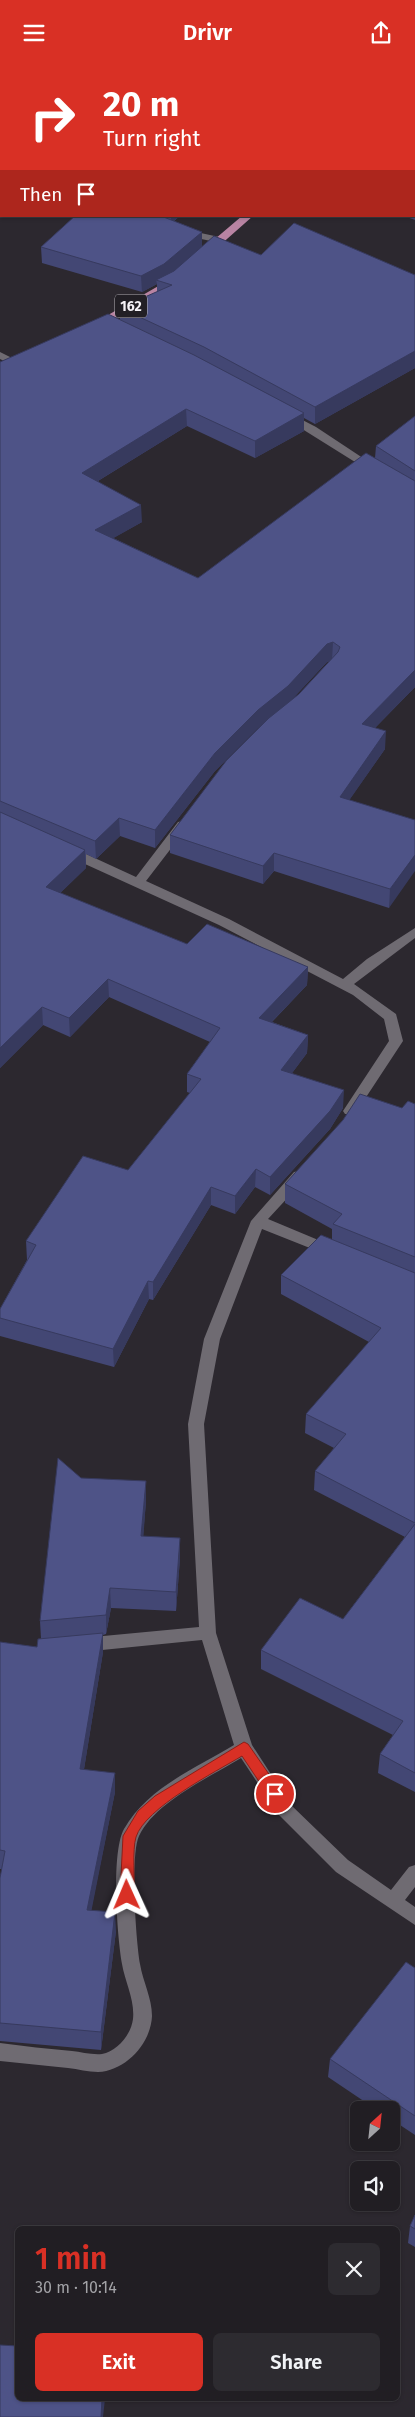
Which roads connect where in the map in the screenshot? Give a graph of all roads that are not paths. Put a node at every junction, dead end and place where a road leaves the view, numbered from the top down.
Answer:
1 (247, 217) edge
2 (174, 230) edge
3 (220, 240) junction
4 (198, 259) edge
5 (184, 271) edge
6 (86, 331) edge
7 (0, 355) edge
8 (24, 364) joint
9 (7, 372) edge
10 (277, 410) edge
11 (383, 475) edge
12 (192, 812) edge
13 (58, 847) edge
14 (138, 883) junction
15 (415, 932) edge
16 (344, 985) junction
17 (341, 1126) edge
18 (310, 1163) edge
19 (258, 1221) junction
20 (341, 1255) edge
21 (208, 1633) junction
22 (63, 1647) edge
23 (244, 1748) junction
24 (415, 1873) edge
25 (393, 1901) junction
26 (415, 1917) edge
27 (0, 2052) edge

1 - 3 main road
2 - 3 street
3 - 4 main road
5 - 6 main road, 162
7 - 8 street
8 - 9 main road
10 - 11 street
12 - 14 street
13 - 14 street
14 - 16 street
15 - 16 street
16 - 17 street
18 - 19 street
19 - 20 street
19 - 21 street
21 - 22 street
21 - 23 street
23 - 25 street
23 - 27 street
24 - 25 street
25 - 26 street

